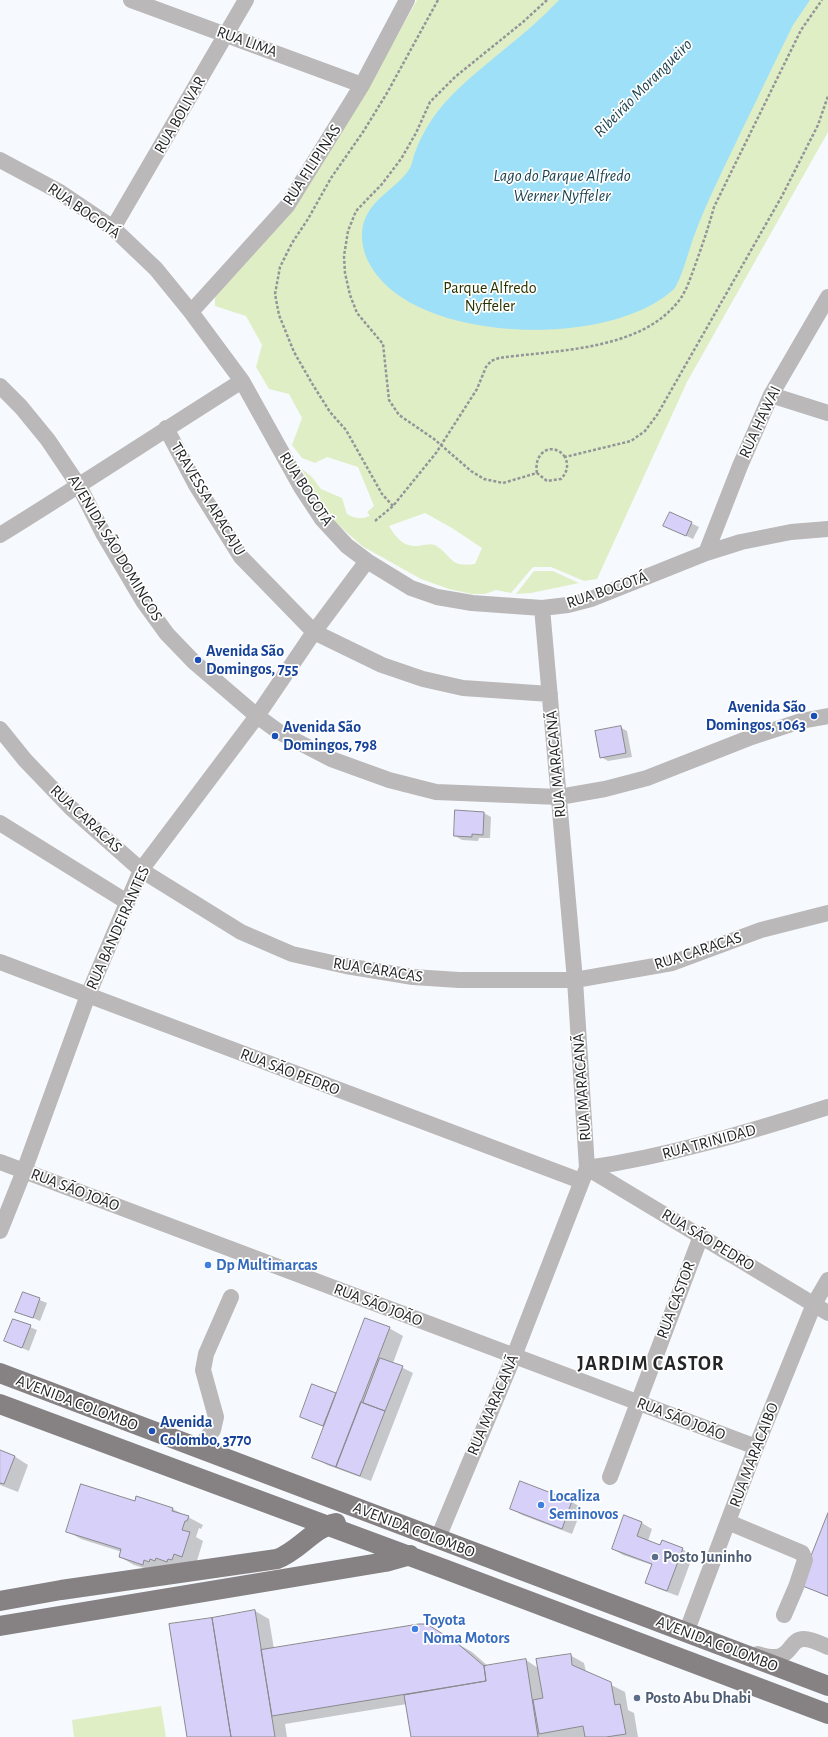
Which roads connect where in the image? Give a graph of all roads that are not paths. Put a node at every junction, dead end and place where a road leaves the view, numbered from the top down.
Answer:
1 (131, 0) edge
2 (246, 0) edge
3 (407, 0) edge
4 (227, 35) junction
5 (362, 85) junction
6 (0, 160) edge
7 (113, 228) junction
8 (828, 297) edge
9 (191, 312) junction
10 (242, 381) junction
11 (0, 386) edge
12 (771, 395) junction
13 (828, 414) edge
14 (166, 428) junction
15 (79, 486) junction
16 (828, 529) edge
17 (0, 535) edge
18 (706, 553) junction
19 (367, 561) junction
20 (542, 608) junction
21 (314, 632) junction
22 (550, 694) junction
23 (257, 716) junction
24 (828, 716) edge
25 (0, 729) edge
26 (559, 797) junction
27 (0, 823) edge
28 (141, 870) junction
29 (126, 902) junction
30 (828, 912) edge
31 (0, 962) edge
32 (575, 980) junction
33 (88, 995) junction
34 (828, 1106) edge
35 (0, 1162) edge
36 (632, 1162) junction
37 (24, 1171) junction
38 (584, 1175) junction
39 (622, 1188) junction
40 (0, 1231) edge
41 (701, 1236) junction
42 (828, 1280) edge
43 (231, 1297) dead end
44 (814, 1304) junction
45 (828, 1313) edge
46 (514, 1356) junction
47 (0, 1373) edge
48 (637, 1402) junction
49 (0, 1404) edge
50 (756, 1447) junction
51 (198, 1449) junction
52 (149, 1460) junction
53 (610, 1477) dead end
54 (728, 1522) junction
55 (324, 1526) junction
56 (438, 1538) junction
57 (409, 1556) junction
58 (42, 1594) junction
59 (0, 1601) edge
60 (784, 1615) dead end
61 (46, 1619) junction
62 (0, 1626) edge
63 (686, 1633) junction
64 (711, 1642) junction
65 (828, 1647) edge
66 (828, 1686) edge
67 (827, 1711) edge

1 - 4 street, RUA LIMA
2 - 4 street, RUA BOLIVAR
3 - 5 street, RUA FILIPINAS
4 - 5 street, RUA LIMA
4 - 7 street, RUA BOLIVAR
5 - 9 street, RUA FILIPINAS
6 - 7 street, RUA BOGOTÁ
7 - 9 street, RUA BOGOTÁ
8 - 12 street, RUA HAWAI
9 - 10 street, RUA BOGOTÁ
10 - 14 street
10 - 19 street, RUA BOGOTÁ
11 - 15 street, AVENIDA SÃO DOMINGOS
12 - 13 street
12 - 18 street, RUA HAWAI
14 - 15 street
14 - 21 street, TRAVESSA ARACAJU
15 - 17 street
15 - 23 street, AVENIDA SÃO DOMINGOS
16 - 18 street, RUA BOGOTÁ
18 - 20 street, RUA BOGOTÁ
19 - 20 street, RUA BOGOTÁ
19 - 21 street, RUA BANDEIRANTES
20 - 22 street, RUA MARACANÃ
21 - 22 street, TRAVESSA ARACAJU
21 - 23 street, RUA BANDEIRANTES
22 - 26 street, RUA MARACANÃ
23 - 26 street, AVENIDA SÃO DOMINGOS
23 - 28 street, RUA BANDEIRANTES
24 - 26 street, AVENIDA SÃO DOMINGOS
25 - 28 street, RUA CARACAS
26 - 32 street, RUA MARACANÃ
27 - 29 street
28 - 29 street, RUA BANDEIRANTES
28 - 32 street, RUA CARACAS
29 - 33 street, RUA BANDEIRANTES
30 - 32 street, RUA CARACAS
31 - 33 street, RUA SÃO PEDRO
32 - 38 street, RUA MARACANÃ
33 - 37 street, RUA BANDEIRANTES
33 - 38 street, RUA SÃO PEDRO
34 - 36 street, RUA TRINIDAD
35 - 37 street, RUA SÃO JOÃO
36 - 38 street, RUA TRINIDAD
36 - 39 street
37 - 40 street, RUA BANDEIRANTES
37 - 46 street, RUA SÃO JOÃO
38 - 39 street, RUA SÃO PEDRO
38 - 46 street, RUA MARACANÃ
39 - 41 street, RUA SÃO PEDRO
41 - 44 street, RUA SÃO PEDRO
41 - 48 street, RUA CASTOR
42 - 44 street, RUA MARACAIBO
43 - 51 street
44 - 45 street, RUA SÃO PEDRO
44 - 50 street, RUA MARACAIBO
46 - 48 street, RUA SÃO JOÃO
46 - 56 street, RUA MARACANÃ
47 - 51 main road, AVENIDA COLOMBO
48 - 50 street, RUA SÃO JOÃO
48 - 53 street, RUA CASTOR
49 - 52 main road, AVENIDA COLOMBO
50 - 54 street, RUA MARACAIBO
51 - 52 main road
51 - 56 main road, AVENIDA COLOMBO
52 - 55 main road, AVENIDA COLOMBO
54 - 60 street
54 - 63 street, RUA MARACAIBO
55 - 56 main road
55 - 57 main road, AVENIDA COLOMBO
55 - 58 main road
56 - 57 main road
56 - 63 main road, AVENIDA COLOMBO
57 - 61 main road
57 - 67 main road, AVENIDA COLOMBO
58 - 59 main road
58 - 61 main road
61 - 62 main road
63 - 64 main road, AVENIDA COLOMBO
64 - 65 street
64 - 66 main road, AVENIDA COLOMBO

